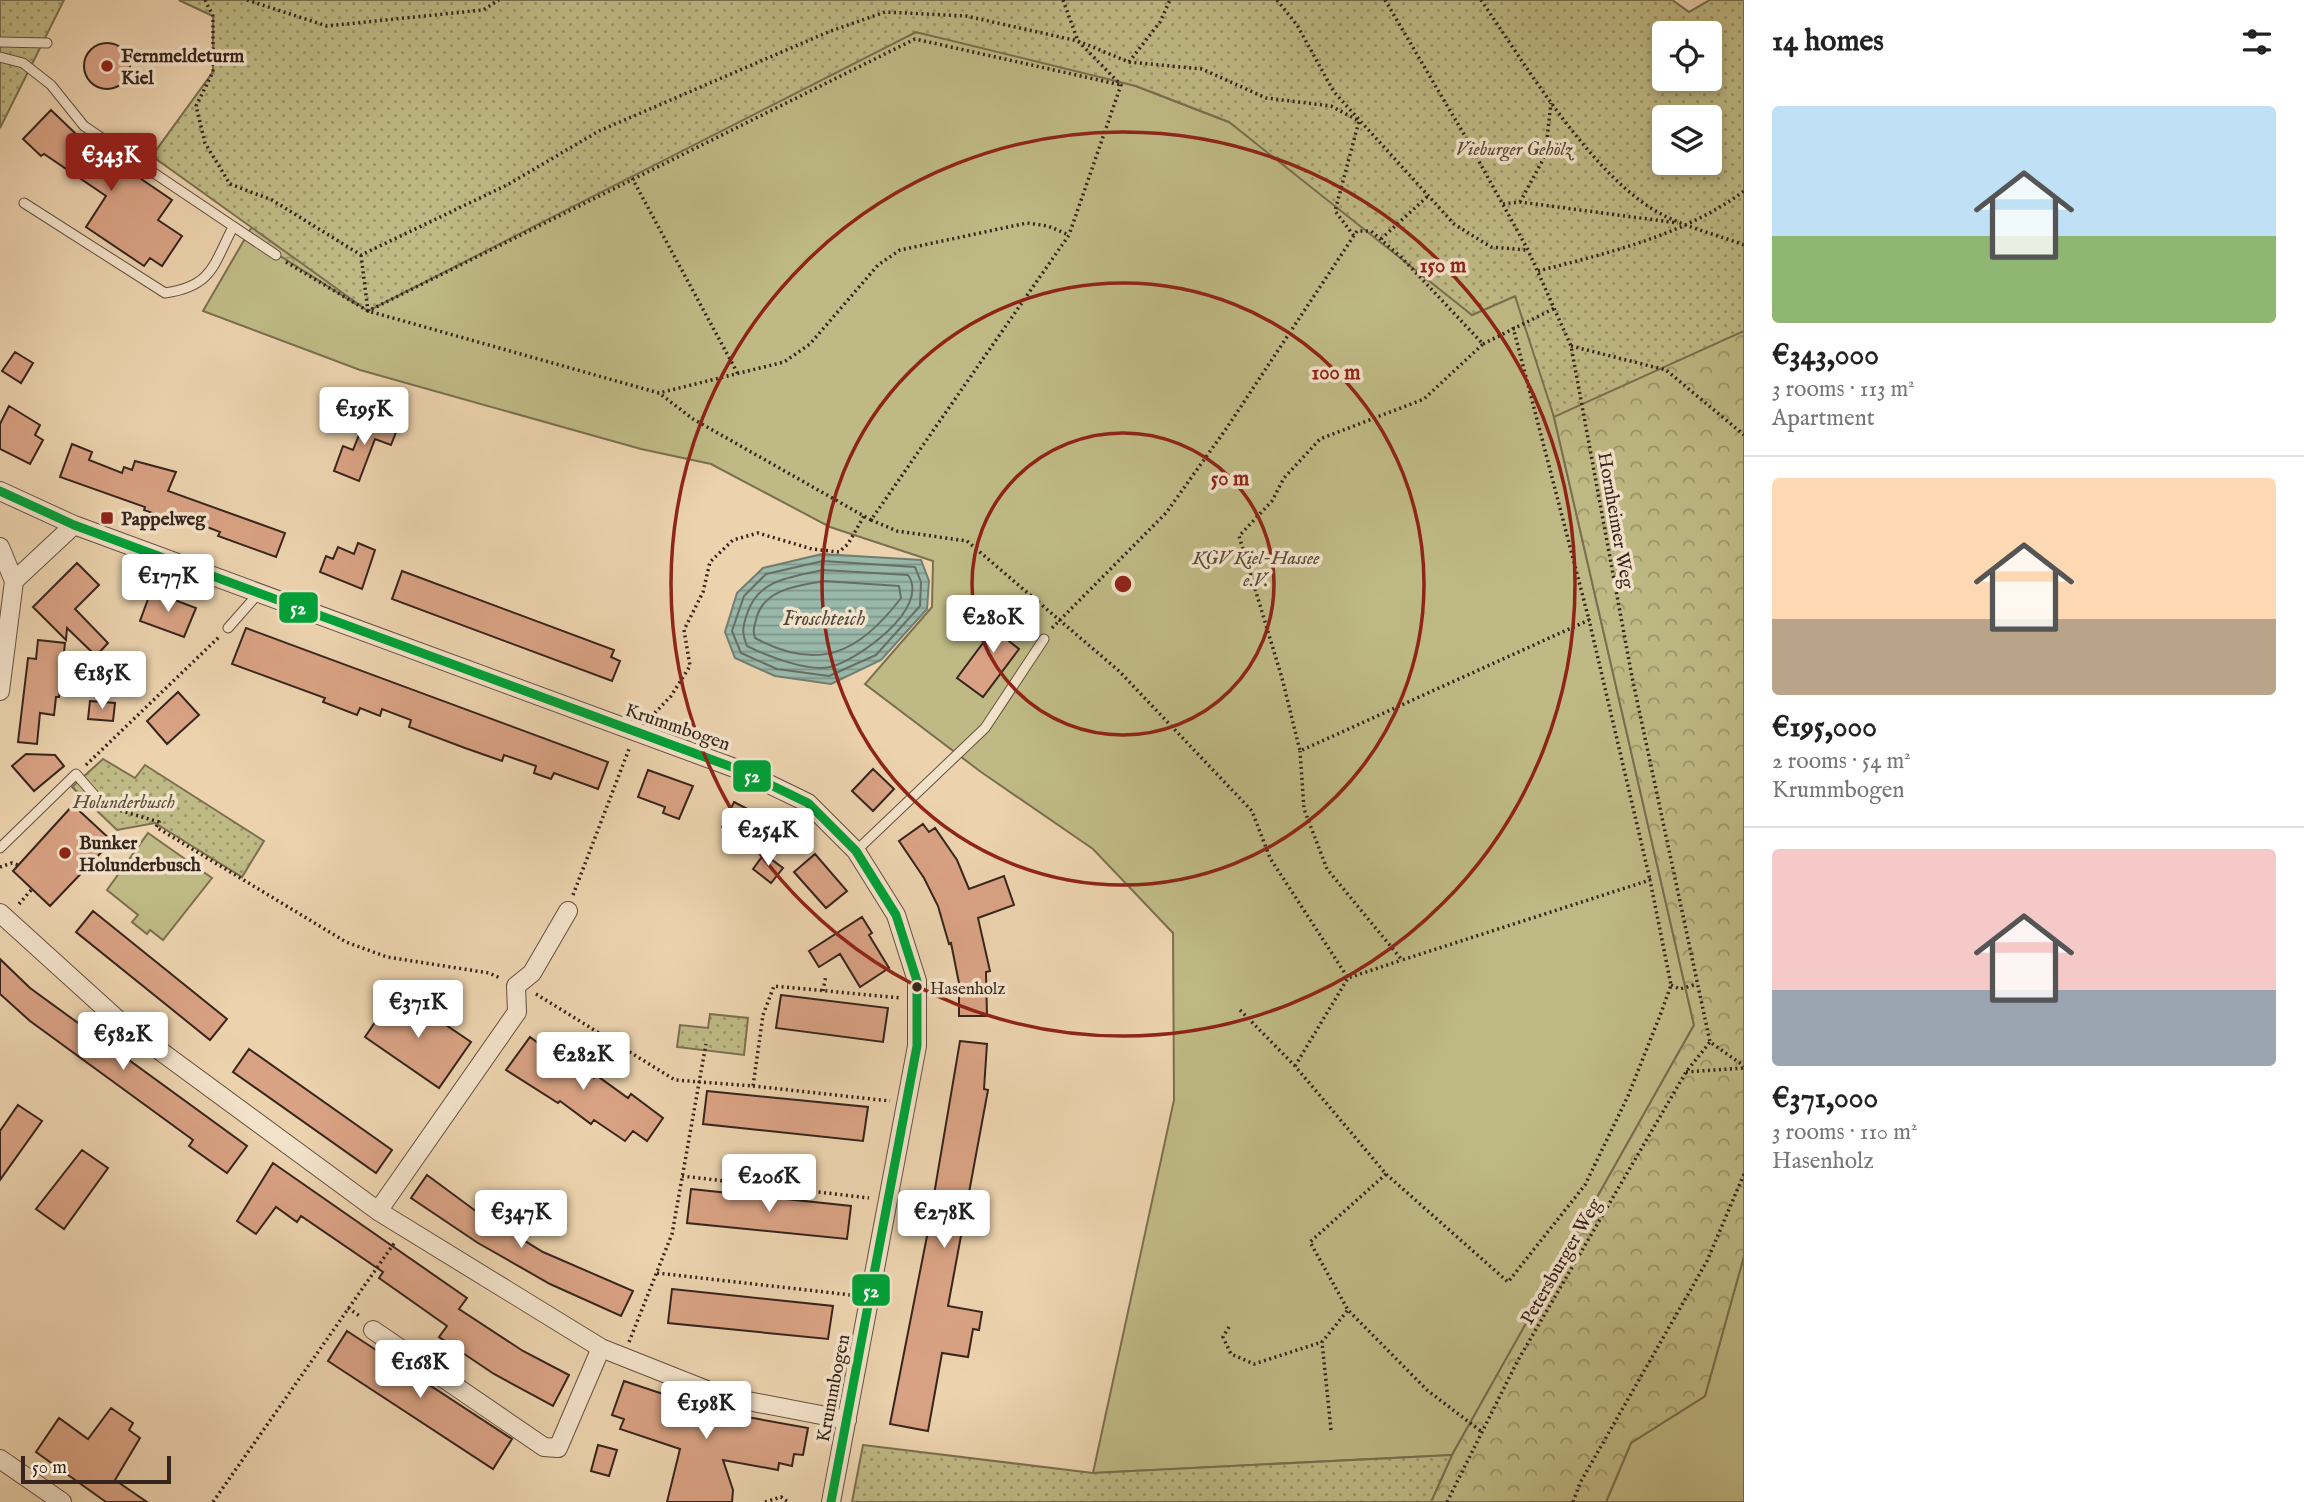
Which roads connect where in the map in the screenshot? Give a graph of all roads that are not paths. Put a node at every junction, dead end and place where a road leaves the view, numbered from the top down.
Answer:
1 (0, 42) edge
2 (47, 43) dead end
3 (0, 57) edge
4 (24, 203) dead end
5 (233, 227) junction
6 (276, 255) road end
7 (0, 491) edge
8 (74, 525) junction
9 (0, 547) edge
10 (14, 581) junction
11 (258, 594) junction
12 (228, 628) road end
13 (1044, 639) road end
14 (0, 691) edge
15 (103, 805) road end
16 (0, 848) edge
17 (856, 851) junction
18 (568, 911) road end
19 (0, 913) edge
20 (378, 1211) junction
21 (373, 1330) dead end
22 (601, 1348) junction
23 (847, 1420) junction
24 (0, 1459) edge
25 (62, 1502) edge
26 (831, 1502) edge

1 - 2 lane
3 - 5 lane
4 - 5 lane
5 - 6 lane
7 - 8 street, Krummbogen
8 - 10 street
8 - 11 street, Krummbogen
9 - 10 street
10 - 14 street
11 - 12 lane
11 - 17 street, Krummbogen
13 - 17 lane
15 - 16 lane
17 - 23 street, Krummbogen
18 - 20 street
19 - 20 street
20 - 22 street
21 - 22 street
22 - 23 street
23 - 26 street, Krummbogen
24 - 25 street

